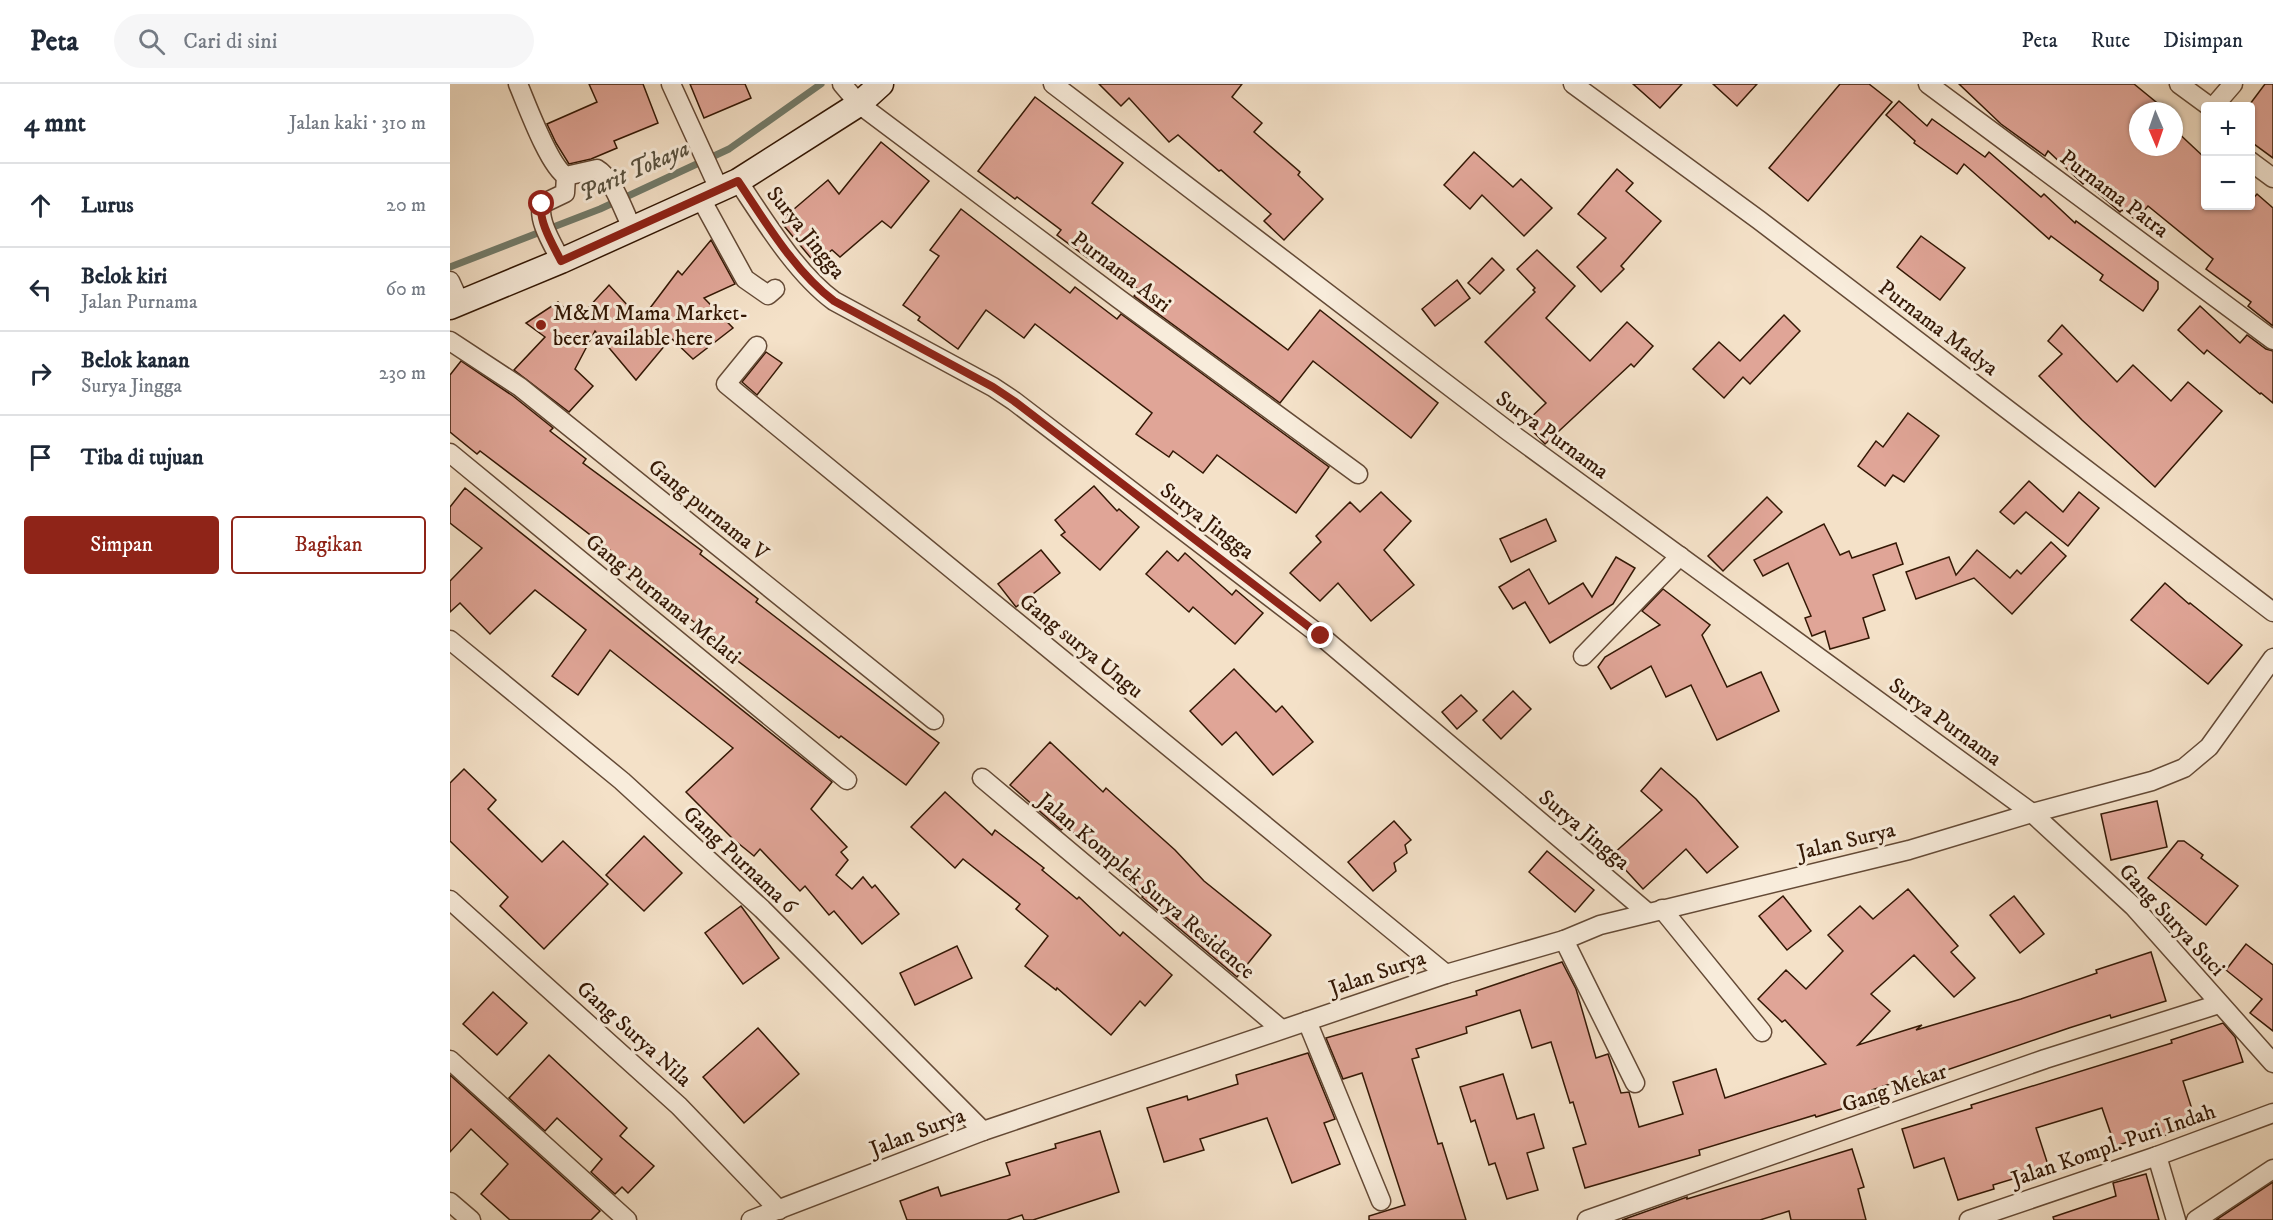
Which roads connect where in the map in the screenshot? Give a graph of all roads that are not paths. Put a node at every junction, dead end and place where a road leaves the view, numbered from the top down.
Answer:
1 (519, 84) edge
2 (671, 84) edge
3 (882, 84) edge
4 (1053, 84) edge
5 (1573, 84) edge
6 (1928, 84) edge
7 (2179, 84) edge
8 (2233, 84) edge
9 (850, 94) edge
10 (2204, 102) edge
11 (2217, 102) edge
12 (2255, 165) edge
13 (566, 176) junction
14 (2273, 178) edge
15 (718, 188) junction
16 (632, 228) junction
17 (558, 255) junction
18 (775, 289) dead end
19 (453, 295) edge
20 (2273, 340) edge
21 (450, 341) edge
22 (757, 346) dead end
23 (450, 453) edge
24 (1358, 474) dead end
25 (1680, 556) junction
26 (2273, 612) edge
27 (450, 640) edge
28 (1583, 656) dead end
29 (2273, 658) edge
30 (934, 720) dead end
31 (982, 778) dead end
32 (848, 780) dead end
33 (2032, 813) junction
34 (450, 900) edge
35 (1655, 911) junction
36 (1564, 939) junction
37 (1446, 974) junction
38 (2219, 1004) junction
39 (1307, 1021) junction
40 (1281, 1029) junction
41 (1762, 1032) dead end
42 (450, 1060) edge
43 (2273, 1063) edge
44 (1635, 1083) dead end
45 (2273, 1113) edge
46 (983, 1131) junction
47 (2157, 1156) junction
48 (2273, 1169) edge
49 (1381, 1201) dead end
50 (450, 1202) edge
51 (779, 1210) junction
52 (471, 1220) edge
53 (627, 1220) edge
54 (751, 1220) edge
55 (1587, 1220) edge
56 (1969, 1220) edge
57 (2176, 1220) edge
58 (2196, 1220) edge

1 - 13 street
2 - 15 street
3 - 9 street
4 - 25 street, Surya Purnama
5 - 26 street, Purnama Madya
6 - 20 street, Purnama Patra
7 - 10 street
8 - 11 street
9 - 15 street
9 - 24 street, Purnama Asri
12 - 14 street
13 - 16 street
13 - 17 street
15 - 16 street
15 - 18 street
15 - 35 street, Surya Jingga
16 - 17 street
17 - 19 street
21 - 30 street, Gang purnama V
22 - 37 street, Gang surya Ungu
23 - 32 street, Gang Purnama Melati
25 - 28 street
25 - 33 street, Surya Purnama
27 - 46 street, Gang Purnama 6
29 - 33 street, Jalan Surya
31 - 40 street, Jalan Komplek Surya Residence
33 - 35 street, Jalan Surya
33 - 38 street, Gang Surya Suci
34 - 51 street, Gang Surya Nila
35 - 36 street, Jalan Surya
35 - 41 street, Surya Jingga
36 - 37 street, Jalan Surya
36 - 44 street
37 - 39 street, Jalan Surya
38 - 43 street, Gang Surya Suci
38 - 55 street, Gang Mekar
39 - 40 street, Jalan Surya
39 - 49 street
40 - 46 street, Jalan Surya
42 - 53 street
45 - 47 street, Jalan Kompl. Puri Indah
46 - 51 street, Jalan Surya
47 - 56 street, Jalan Kompl. Puri Indah
47 - 57 street
48 - 58 street
50 - 52 street
51 - 54 street, Jalan Surya

